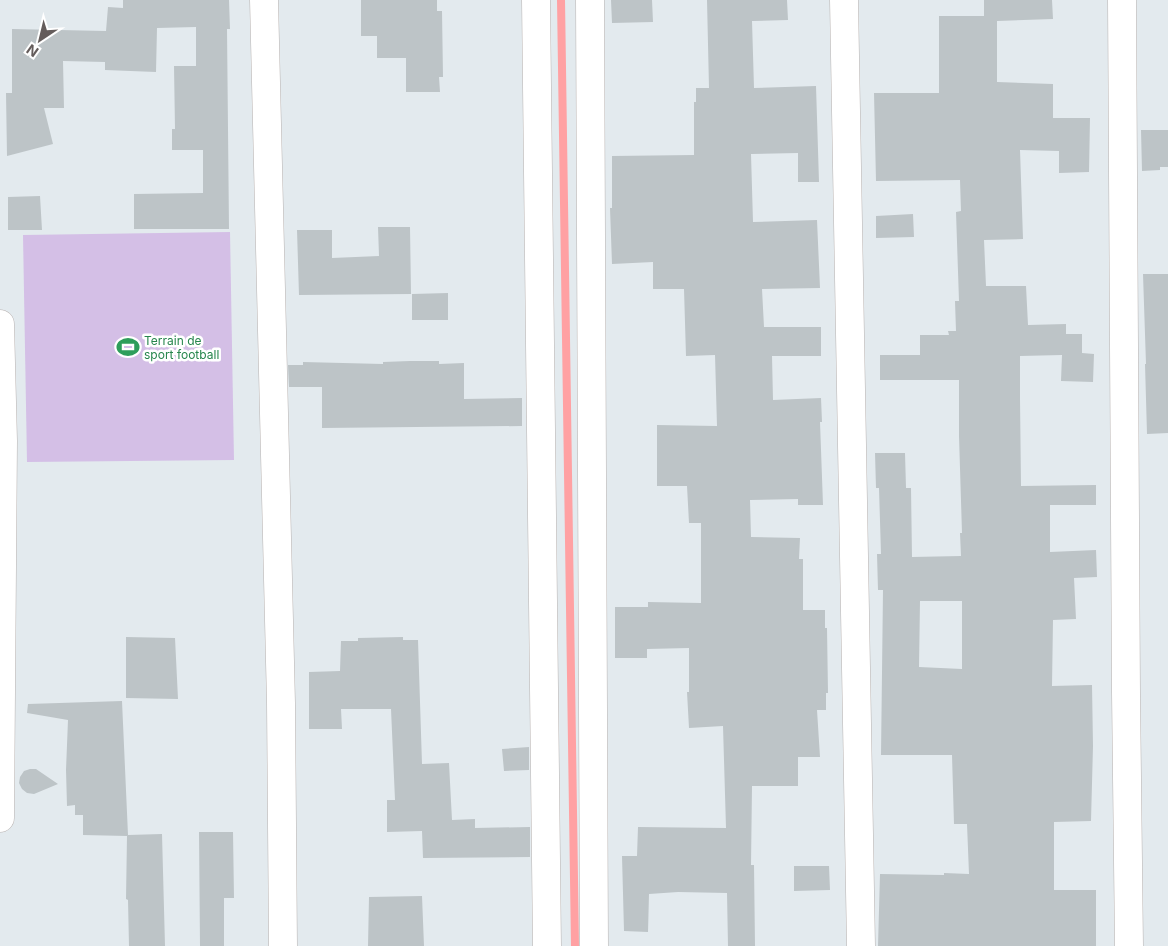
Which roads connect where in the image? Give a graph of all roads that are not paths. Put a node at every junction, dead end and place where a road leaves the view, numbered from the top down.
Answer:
1 (264, 0) edge
2 (536, 0) edge
3 (590, 0) edge
4 (844, 0) edge
5 (1122, 0) edge
6 (0, 324) edge
7 (0, 818) edge
8 (283, 946) edge
9 (547, 946) edge
10 (594, 946) edge
11 (861, 946) edge
12 (1129, 946) edge

1 - 8 street
2 - 9 street
3 - 10 street
4 - 11 street
5 - 12 street
6 - 7 street

